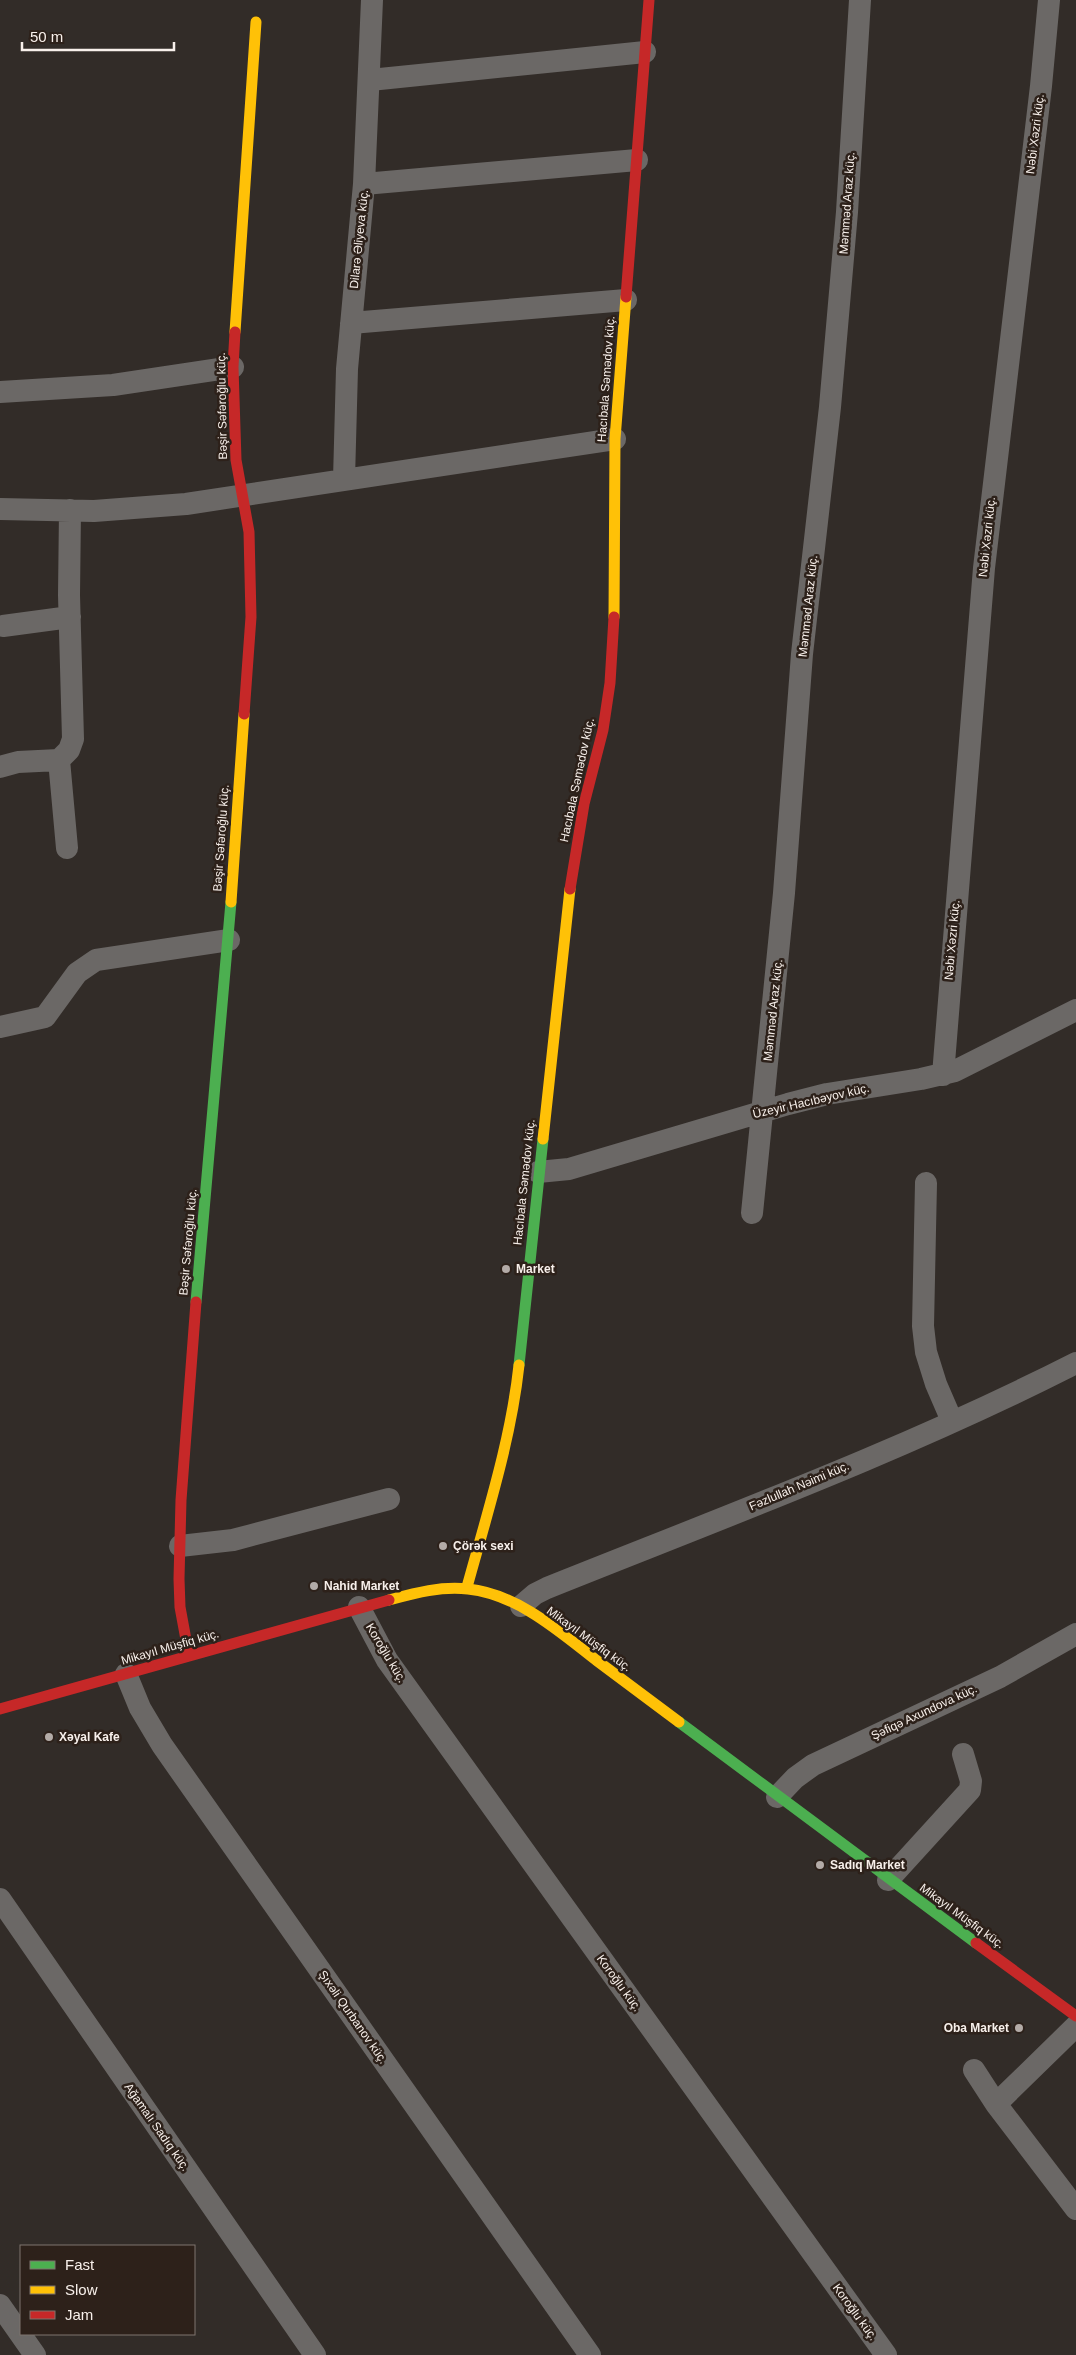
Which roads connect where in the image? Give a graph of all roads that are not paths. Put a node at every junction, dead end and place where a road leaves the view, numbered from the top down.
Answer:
1 (372, 0) edge
2 (649, 0) edge
3 (860, 0) edge
4 (1049, 0) edge
5 (256, 22) dead end
6 (645, 52) junction
7 (370, 80) junction
8 (637, 160) junction
9 (364, 184) junction
10 (626, 300) junction
11 (351, 323) junction
12 (233, 367) junction
13 (0, 392) edge
14 (615, 439) junction
15 (344, 479) junction
16 (244, 495) junction
17 (0, 509) edge
18 (70, 510) junction
19 (70, 617) junction
20 (4, 626) dead end
21 (59, 760) junction
22 (0, 767) edge
23 (67, 848) dead end
24 (228, 940) junction
25 (1076, 1010) edge
26 (0, 1027) edge
27 (942, 1075) junction
28 (763, 1111) junction
29 (538, 1172) junction
30 (926, 1183) dead end
31 (752, 1212) dead end
32 (1076, 1363) edge
33 (952, 1421) junction
34 (389, 1500) dead end
35 (180, 1546) junction
36 (467, 1587) junction
37 (521, 1606) junction
38 (359, 1607) junction
39 (1076, 1634) edge
40 (189, 1656) junction
41 (126, 1674) junction
42 (0, 1709) edge
43 (962, 1754) dead end
44 (777, 1797) junction
45 (888, 1880) junction
46 (0, 1899) edge
47 (1076, 2016) edge
48 (1076, 2026) edge
49 (974, 2070) dead end
50 (996, 2104) junction
51 (1076, 2209) edge
52 (0, 2304) edge
53 (20, 2333) edge
54 (21, 2335) edge
55 (35, 2355) edge
56 (315, 2355) edge
57 (590, 2355) edge
58 (886, 2355) edge

1 - 7 street, Dilarə Əliyeva küç.
2 - 6 street, Hacıbala Səmədov küç.
3 - 28 street, Məmməd Araz küç.
4 - 27 street, Nəbi Xəzri küç.
5 - 12 street, Bəşir Səfəroğlu küç.
6 - 7 street
6 - 8 street, Hacıbala Səmədov küç.
7 - 9 street, Dilarə Əliyeva küç.
8 - 9 street
8 - 10 street, Hacıbala Səmədov küç.
9 - 11 street, Dilarə Əliyeva küç.
10 - 11 street
10 - 14 street, Hacıbala Səmədov küç.
11 - 15 street, Dilarə Əliyeva küç.
12 - 13 street
12 - 16 street, Bəşir Səfəroğlu küç.
14 - 15 street
14 - 29 street, Hacıbala Səmədov küç.
15 - 16 street
16 - 18 street
16 - 24 street, Bəşir Səfəroğlu küç.
17 - 18 street
18 - 19 street
19 - 20 street
19 - 21 street
21 - 22 street
21 - 23 street
24 - 26 street
24 - 35 street, Bəşir Səfəroğlu küç.
25 - 27 street, Üzeyir Hacıbəyov küç.
27 - 28 street, Üzeyir Hacıbəyov küç.
28 - 29 street, Üzeyir Hacıbəyov küç.
28 - 31 street, Məmməd Araz küç.
29 - 36 street, Hacıbala Səmədov küç.
30 - 33 street
32 - 33 street, Fəzlullah Nəimi küç.
33 - 37 street, Fəzlullah Nəimi küç.
34 - 35 street
35 - 40 street, Bəşir Səfəroğlu küç.
36 - 37 street, Mikayıl Müşfiq küç.
36 - 38 street, Mikayıl Müşfiq küç.
37 - 44 street, Mikayıl Müşfiq küç.
38 - 40 street, Mikayıl Müşfiq küç.
38 - 58 street, Koroğlu küç.
39 - 44 street, Şəfiqə Axundova küç.
40 - 41 street, Mikayıl Müşfiq küç.
41 - 42 street, Mikayıl Müşfiq küç.
41 - 57 street, Şıxəli Qurbanov küç.
43 - 45 street
44 - 45 street, Mikayıl Müşfiq küç.
45 - 47 street, Mikayıl Müşfiq küç.
46 - 56 street, Ağamalı Sadıq küç.
48 - 50 street
49 - 50 street
50 - 51 street
52 - 53 street
54 - 55 street

